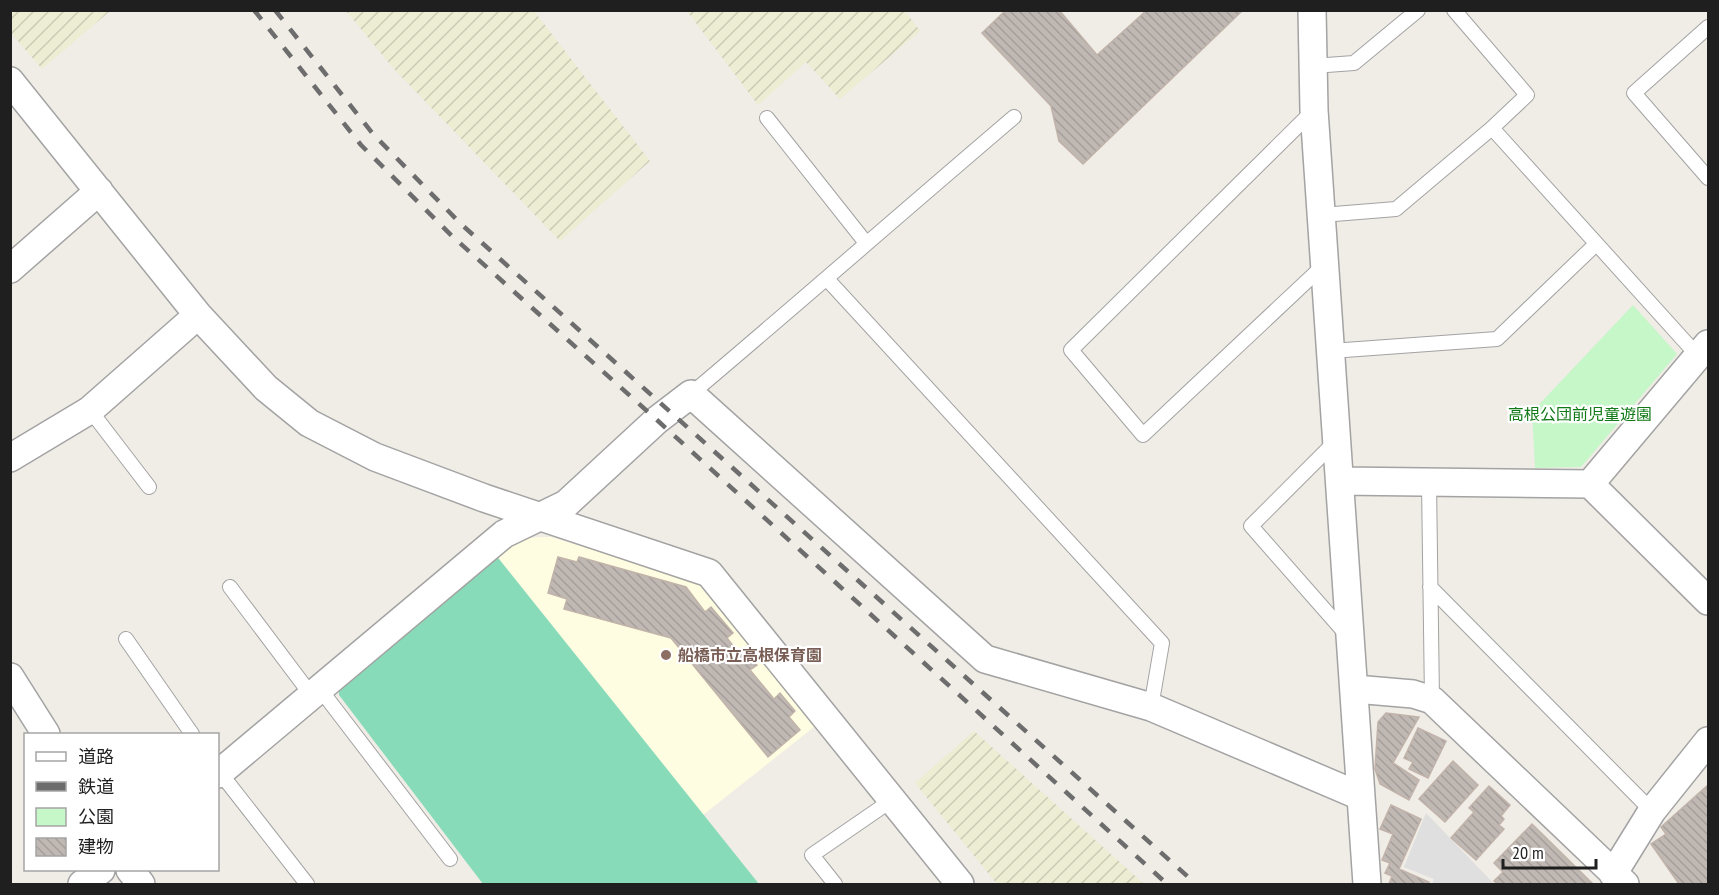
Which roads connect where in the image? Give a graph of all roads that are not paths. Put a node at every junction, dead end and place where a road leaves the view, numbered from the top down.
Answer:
1 (1312, 10) edge
2 (1418, 10) edge
3 (1454, 10) edge
4 (1708, 27) edge
5 (1313, 66) junction
6 (10, 81) edge
7 (1314, 110) junction
8 (1014, 117) dead end
9 (767, 118) dead end
10 (1492, 128) junction
11 (1708, 178) edge
12 (99, 191) junction
13 (1322, 215) junction
14 (866, 243) junction
15 (1596, 244) junction
16 (1324, 264) junction
17 (10, 269) edge
18 (827, 279) junction
19 (198, 315) junction
20 (1703, 350) edge
21 (1331, 351) junction
22 (691, 394) junction
23 (90, 410) junction
24 (1337, 440) junction
25 (10, 458) edge
26 (1340, 480) junction
27 (1429, 482) junction
28 (1590, 484) junction
29 (149, 487) dead end
30 (539, 517) junction
31 (230, 587) dead end
32 (1430, 587) junction
33 (1708, 601) edge
34 (1349, 637) junction
35 (126, 639) dead end
36 (10, 677) edge
37 (1355, 689) junction
38 (316, 692) junction
39 (1432, 700) junction
40 (1151, 707) junction
41 (45, 733) edge
42 (191, 733) edge
43 (1708, 741) edge
44 (219, 771) edge
45 (219, 773) edge
46 (1360, 796) junction
47 (892, 800) junction
48 (1652, 812) junction
49 (450, 859) dead end
50 (100, 871) edge
51 (131, 871) edge
52 (1619, 879) edge
53 (82, 885) edge
54 (141, 885) edge
55 (307, 885) edge
56 (835, 885) edge
57 (960, 885) edge
58 (1367, 885) edge

1 - 5 street
2 - 5 lane
3 - 10 lane
4 - 11 lane
5 - 7 street
6 - 12 street
7 - 13 street
7 - 16 lane
8 - 14 lane
9 - 14 lane
10 - 13 lane
10 - 15 lane
12 - 17 street
12 - 19 street
13 - 16 street
14 - 18 lane
15 - 20 lane
15 - 21 lane
16 - 21 street
18 - 22 lane
18 - 40 lane
19 - 23 street
19 - 30 street
20 - 28 street
21 - 24 street
22 - 30 street
22 - 40 street
23 - 25 street
23 - 29 lane
24 - 26 street
24 - 34 lane
26 - 27 street
26 - 34 street
27 - 28 street
27 - 32 lane
28 - 33 street
30 - 38 street
30 - 47 street
31 - 38 lane
32 - 39 lane
32 - 48 lane
34 - 37 street
35 - 42 lane
36 - 41 street
37 - 39 street
37 - 46 street
38 - 44 street
38 - 49 lane
39 - 52 street
40 - 46 street
43 - 48 street
45 - 55 lane
46 - 58 street
47 - 56 lane
47 - 57 street
48 - 52 street
50 - 53 street
51 - 54 street

